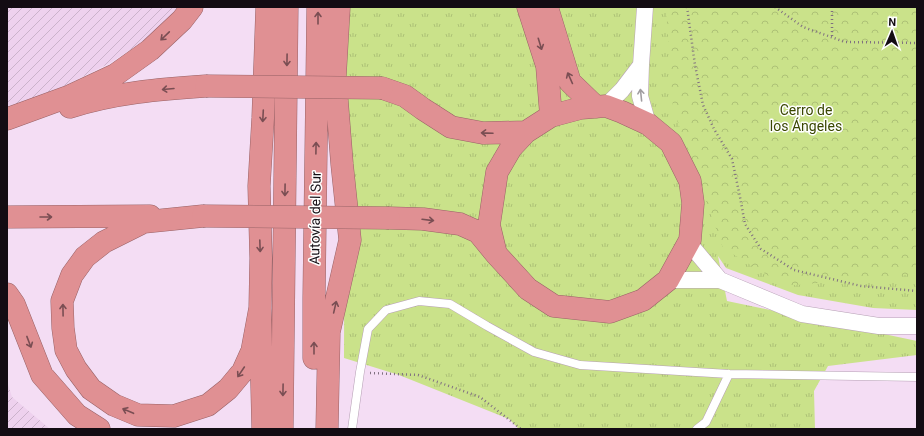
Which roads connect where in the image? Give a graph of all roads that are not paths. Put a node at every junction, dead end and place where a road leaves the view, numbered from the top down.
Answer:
1 (192, 7) edge
2 (267, 7) edge
3 (288, 7) edge
4 (318, 7) edge
5 (339, 7) edge
6 (528, 7) edge
7 (547, 7) edge
8 (645, 7) edge
9 (641, 65) junction
10 (601, 106) junction
11 (551, 116) junction
12 (7, 119) edge
13 (648, 124) junction
14 (7, 130) edge
15 (526, 132) junction
16 (203, 216) junction
17 (7, 217) edge
18 (690, 240) junction
19 (496, 254) junction
20 (668, 280) junction
21 (720, 280) junction
22 (7, 294) edge
23 (260, 308) junction
24 (917, 326) edge
25 (729, 374) junction
26 (917, 376) edge
27 (99, 429) edge
28 (263, 429) edge
29 (282, 429) edge
30 (314, 429) edge
31 (327, 429) edge
32 (352, 429) edge
33 (697, 429) edge

1 -> 12 highway
2 -> 23 highway
3 -> 29 highway
30 -> 4 highway, Autovía del Sur
31 -> 5 highway
6 -> 11 highway
10 -> 7 highway
8 - 9 street
9 - 10 street
13 -> 9 street
10 - 11 highway
10 - 13 highway
11 - 15 highway
13 - 18 highway
15 -> 14 highway, bridge
15 - 19 highway
17 -> 16 highway
16 -> 19 highway, bridge
23 -> 16 highway
18 - 20 highway
18 - 21 street
19 - 20 highway
20 - 21 street
21 - 24 street
22 -> 27 highway
23 - 28 highway
25 - 26 lane
25 - 32 lane
25 - 33 lane

